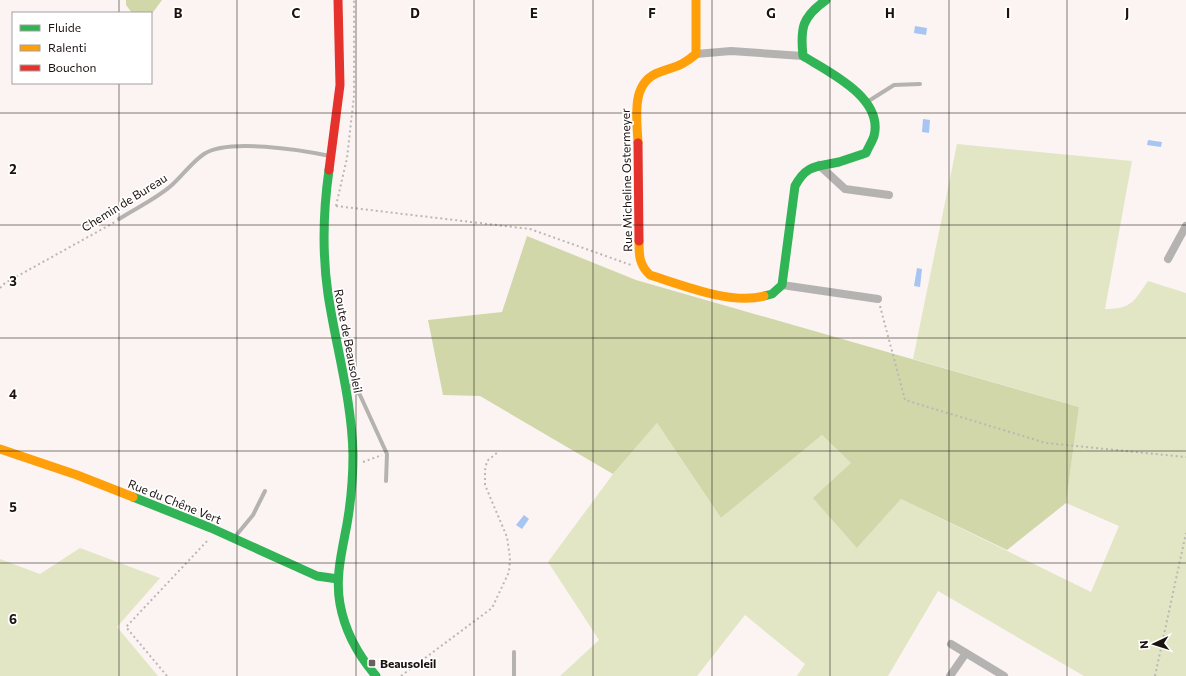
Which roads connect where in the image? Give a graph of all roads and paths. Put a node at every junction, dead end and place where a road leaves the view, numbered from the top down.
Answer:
1 (338, 0) edge
2 (354, 0) edge
3 (696, 0) edge
4 (826, 0) edge
5 (696, 54) junction
6 (803, 56) junction
7 (920, 84) dead end
8 (867, 102) junction
9 (331, 156) junction
10 (820, 165) junction
11 (889, 195) dead end
12 (336, 206) junction
13 (334, 213) dead end
14 (119, 219) joint
15 (1186, 226) edge
16 (1168, 259) dead end
17 (643, 269) junction
18 (782, 285) junction
19 (0, 288) edge
20 (878, 299) joint
21 (347, 387) junction
22 (0, 448) edge
23 (380, 448) dead end
24 (498, 452) dead end
25 (1186, 457) edge
26 (357, 465) dead end
27 (386, 481) dead end
28 (265, 491) dead end
29 (216, 530) junction
30 (1186, 533) edge
31 (234, 538) junction
32 (338, 579) junction
33 (951, 644) dead end
34 (514, 652) dead end
35 (966, 653) junction
36 (167, 676) edge
37 (376, 676) edge
38 (401, 676) edge
39 (514, 676) edge
40 (950, 676) edge
41 (1004, 676) edge
42 (1155, 676) edge

1 - 9 street, Route de Beausoleil
2 - 12 path
3 - 5 street
4 - 6 street
5 - 6 street
5 - 17 street, Rue Micheline Ostermeyer
6 - 8 street
7 - 8 lane
8 - 10 street
9 - 14 lane, Chemin de Bureau
9 - 21 street, Route de Beausoleil
10 - 11 street
10 - 18 street
12 - 13 path
12 - 17 path
14 - 19 path, Chemin de Bureau
15 - 16 street
17 - 18 street
18 - 20 street
20 - 25 path
21 - 27 lane
21 - 32 street, Route de Beausoleil
22 - 29 street, Rue du Chêne Vert
23 - 26 path
24 - 38 path
28 - 31 lane
29 - 31 street, Rue du Chêne Vert
29 - 36 path
30 - 42 path
31 - 32 street, Rue du Chêne Vert
32 - 37 street, Route de Beausoleil
33 - 35 street
34 - 39 lane
35 - 40 street
35 - 41 street

